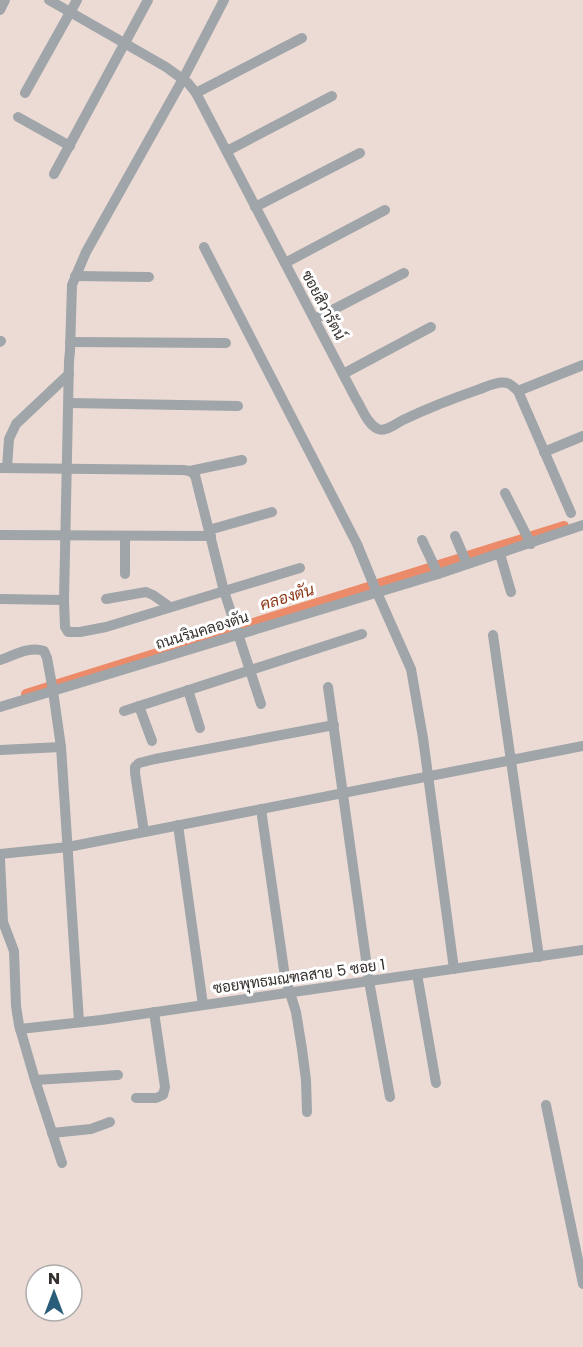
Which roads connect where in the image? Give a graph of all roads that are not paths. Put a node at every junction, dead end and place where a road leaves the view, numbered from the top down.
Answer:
1 (5, 0) edge
2 (49, 0) edge
3 (77, 0) edge
4 (148, 0) edge
5 (224, 0) edge
6 (0, 10) edge
7 (71, 12) junction
8 (302, 38) dead end
9 (125, 43) junction
10 (183, 79) junction
11 (25, 93) dead end
12 (196, 93) junction
13 (332, 96) dead end
14 (18, 117) dead end
15 (70, 146) junction
16 (227, 152) junction
17 (360, 153) dead end
18 (54, 174) dead end
19 (255, 207) junction
20 (385, 210) dead end
21 (204, 247) dead end
22 (285, 263) junction
23 (404, 273) dead end
24 (75, 276) junction
25 (149, 278) dead end
26 (315, 319) junction
27 (431, 327) dead end
28 (70, 342) junction
29 (226, 343) dead end
30 (583, 365) edge
31 (69, 374) junction
32 (343, 374) junction
33 (518, 391) junction
34 (69, 403) junction
35 (238, 405) dead end
36 (583, 436) edge
37 (544, 452) junction
38 (242, 460) dead end
39 (3, 468) edge
40 (67, 468) junction
41 (190, 471) junction
42 (505, 493) dead end
43 (272, 512) dead end
44 (571, 513) dead end
45 (583, 525) edge
46 (210, 533) junction
47 (0, 535) edge
48 (65, 536) junction
49 (125, 536) junction
50 (455, 536) dead end
51 (529, 538) junction
52 (422, 540) dead end
53 (500, 554) junction
54 (464, 559) junction
55 (300, 568) dead end
56 (435, 568) junction
57 (125, 574) dead end
58 (375, 590) junction
59 (224, 591) junction
60 (511, 592) dead end
61 (0, 599) edge
62 (106, 599) dead end
63 (64, 600) junction
64 (170, 607) junction
65 (237, 630) junction
66 (362, 634) dead end
67 (493, 635) dead end
68 (0, 660) edge
69 (250, 669) junction
70 (328, 687) dead end
71 (53, 689) junction
72 (188, 690) junction
73 (261, 704) dead end
74 (139, 706) junction
75 (0, 708) edge
76 (124, 711) dead end
77 (334, 725) junction
78 (200, 728) dead end
79 (152, 741) dead end
80 (583, 746) edge
81 (61, 747) junction
82 (0, 750) edge
83 (511, 759) junction
84 (428, 776) junction
85 (343, 793) junction
86 (261, 809) junction
87 (178, 825) junction
88 (144, 832) junction
89 (68, 847) junction
90 (0, 854) edge
91 (0, 859) edge
92 (583, 950) edge
93 (539, 957) junction
94 (454, 969) junction
95 (417, 974) junction
96 (369, 981) junction
97 (289, 992) junction
98 (203, 1005) junction
99 (154, 1012) junction
100 (79, 1022) junction
101 (20, 1029) junction
102 (118, 1075) dead end
103 (35, 1080) junction
104 (436, 1083) dead end
105 (136, 1098) dead end
106 (390, 1098) dead end
107 (546, 1105) dead end
108 (307, 1112) dead end
109 (110, 1122) dead end
110 (52, 1133) junction
111 (62, 1163) dead end
112 (583, 1284) edge

1 - 6 street
2 - 7 street, ซอยสิวารัตน์
3 - 7 street
4 - 9 street
5 - 10 street
7 - 9 street, ซอยสิวารัตน์
7 - 11 street
8 - 12 street
9 - 10 street, ซอยสิวารัตน์
9 - 15 street
10 - 12 street, ซอยสิวารัตน์
10 - 24 street
12 - 16 street, ซอยสิวารัตน์
13 - 16 street
14 - 15 street
15 - 18 street
16 - 19 street, ซอยสิวารัตน์
17 - 19 street
19 - 22 street, ซอยสิวารัตน์
20 - 22 street
21 - 58 street
22 - 26 street, ซอยสิวารัตน์
23 - 26 street
24 - 25 street
24 - 28 street
26 - 32 street, ซอยสิวารัตน์
27 - 32 street
28 - 29 street
28 - 31 street
30 - 33 street
31 - 34 street
31 - 39 street
32 - 33 street, ซอยสิวารัตน์
33 - 37 street
34 - 35 street
34 - 40 street
36 - 37 street
37 - 44 street
38 - 41 street
39 - 40 street
40 - 41 street
40 - 48 street
41 - 46 street
42 - 51 street
43 - 46 street
45 - 51 street, ถนนริมคลองตัน
46 - 49 street
46 - 59 street
47 - 48 street
48 - 49 street
48 - 63 street
49 - 57 street
50 - 54 street
51 - 53 street, ถนนริมคลองตัน
52 - 56 street
53 - 54 street, ถนนริมคลองตัน
53 - 60 street
54 - 56 street, ถนนริมคลองตัน
55 - 59 street
56 - 58 street, ถนนริมคลองตัน
58 - 65 street, ถนนริมคลองตัน
58 - 84 street
59 - 64 street
59 - 65 street
61 - 63 street
62 - 64 street
63 - 64 street
65 - 69 street
65 - 71 street, ถนนริมคลองตัน
66 - 69 street
67 - 83 street
68 - 71 street
69 - 72 street
69 - 73 street
70 - 77 street
71 - 75 street, ถนนริมคลองตัน
71 - 81 street
72 - 74 street
72 - 78 street
74 - 76 street
74 - 79 street
77 - 85 street
77 - 88 street
80 - 83 street
81 - 82 street
81 - 89 street
83 - 84 street
83 - 93 street
84 - 85 street
84 - 94 street
85 - 86 street
85 - 96 street
86 - 87 street
86 - 97 street
87 - 88 street
87 - 98 street
88 - 89 street
89 - 90 street
89 - 100 street
91 - 101 street
92 - 93 street, ซอยพุทธมณฑลสาย 5 ซอย 1
93 - 94 street, ซอยพุทธมณฑลสาย 5 ซอย 1
94 - 95 street, ซอยพุทธมณฑลสาย 5 ซอย 1
95 - 96 street, ซอยพุทธมณฑลสาย 5 ซอย 1
95 - 104 street
96 - 97 street, ซอยพุทธมณฑลสาย 5 ซอย 1
96 - 106 street
97 - 98 street, ซอยพุทธมณฑลสาย 5 ซอย 1
97 - 108 street
98 - 99 street, ซอยพุทธมณฑลสาย 5 ซอย 1
99 - 100 street, ซอยพุทธมณฑลสาย 5 ซอย 1
99 - 105 street
100 - 101 street, ซอยพุทธมณฑลสาย 5 ซอย 1
101 - 103 street
102 - 103 street
103 - 110 street
107 - 112 street
109 - 110 street
110 - 111 street

